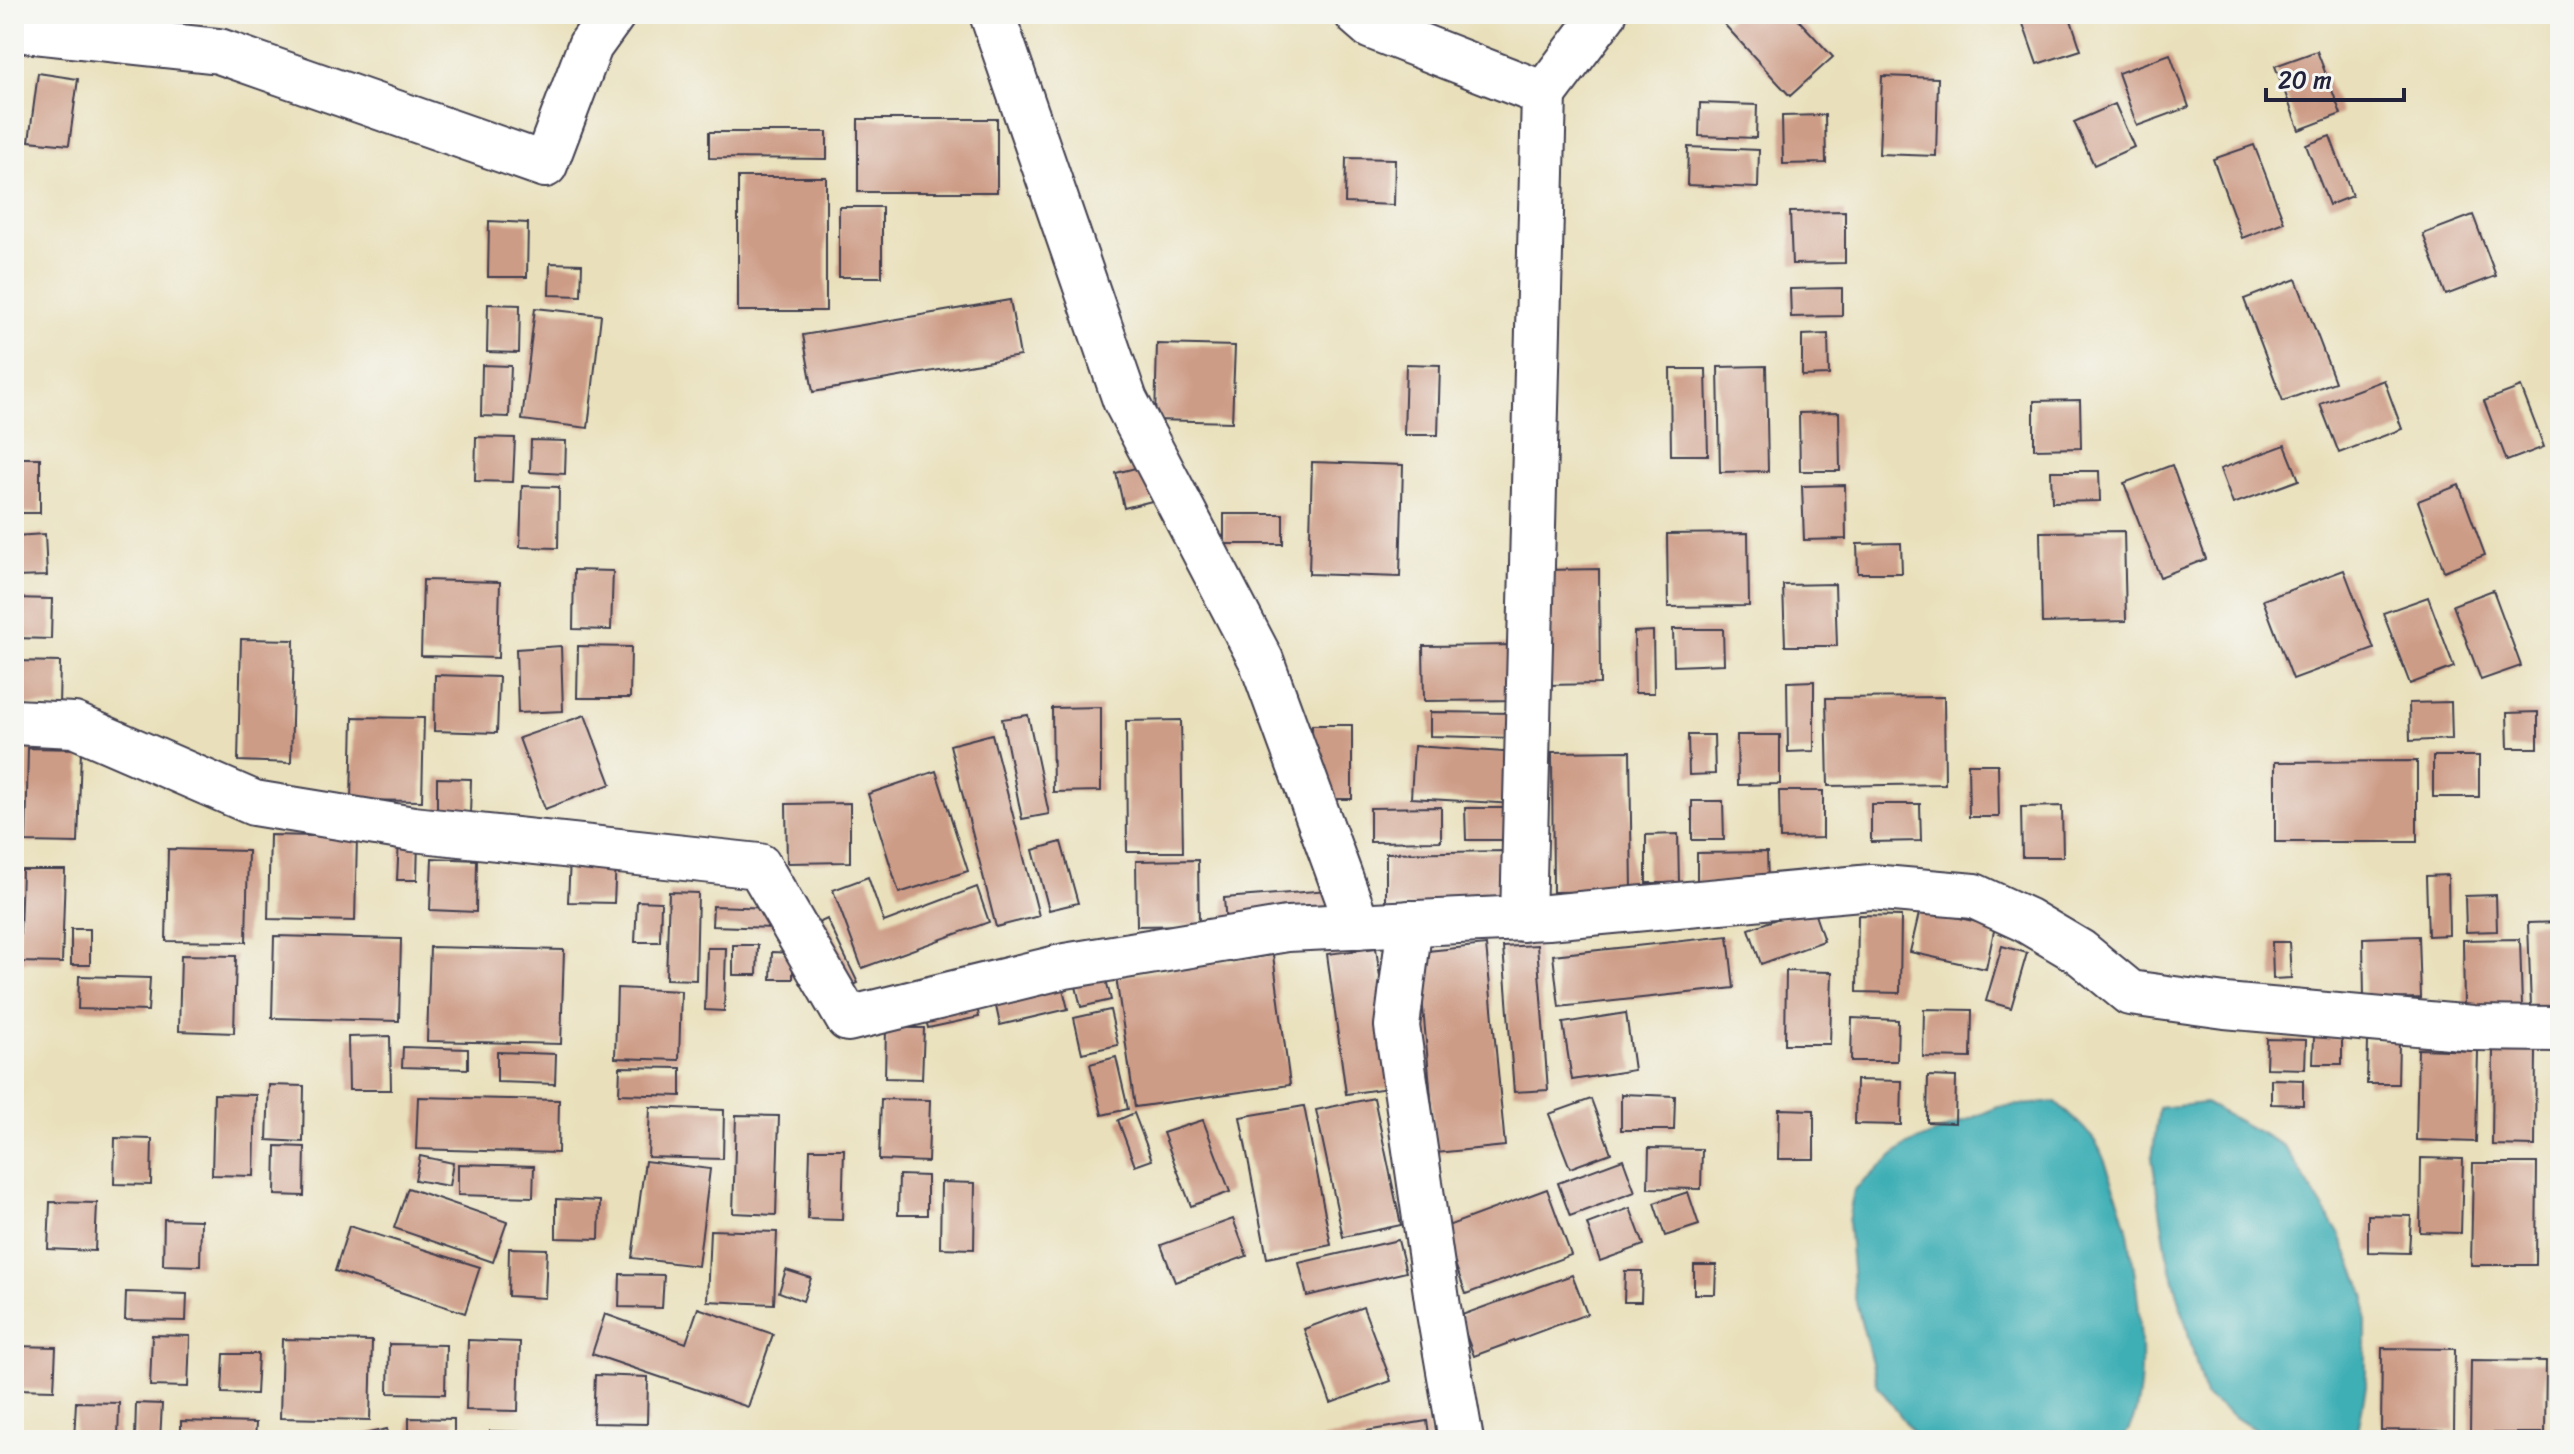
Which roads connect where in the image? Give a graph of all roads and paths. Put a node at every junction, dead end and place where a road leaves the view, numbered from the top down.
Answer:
1 (613, 14) edge
2 (992, 14) edge
3 (1357, 14) edge
4 (1604, 14) edge
5 (14, 29) edge
6 (1544, 94) junction
7 (14, 722) edge
8 (1523, 919) junction
9 (1410, 923) junction
10 (1358, 926) junction
11 (2560, 1029) edge
12 (1461, 1440) edge

1 - 5 street
2 - 10 street
3 - 6 street
4 - 6 street
6 - 8 street
7 - 10 street
8 - 9 street
8 - 11 street
9 - 10 street
9 - 12 street

